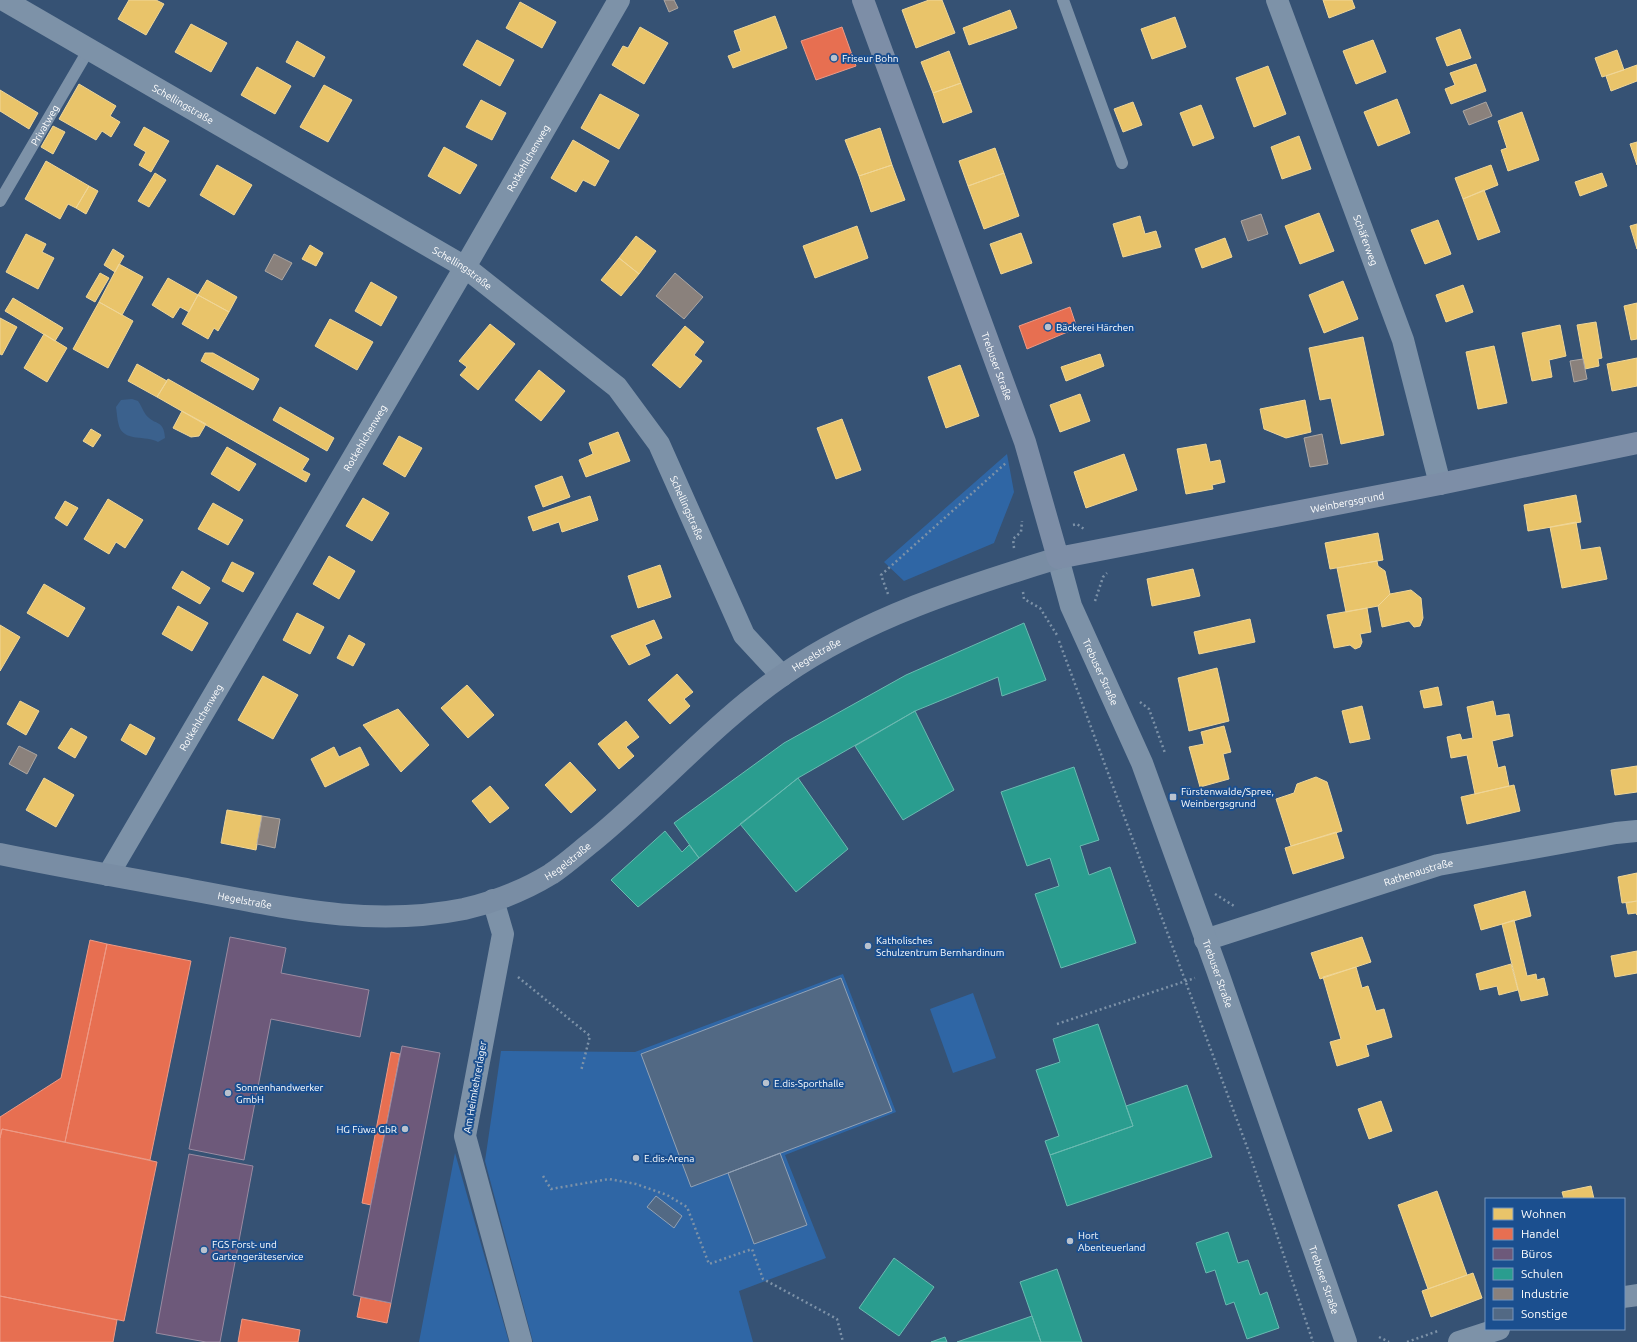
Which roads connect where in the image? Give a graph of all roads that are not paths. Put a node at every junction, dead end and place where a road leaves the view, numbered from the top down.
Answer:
1 (4, 0) edge
2 (619, 0) edge
3 (863, 0) edge
4 (1063, 0) edge
5 (1277, 0) edge
6 (89, 49) junction
7 (1122, 163) dead end
8 (0, 201) edge
9 (465, 267) junction
10 (1637, 443) edge
11 (1440, 484) junction
12 (1058, 558) junction
13 (782, 676) junction
14 (1637, 830) edge
15 (0, 854) edge
16 (108, 874) junction
17 (493, 900) junction
18 (1205, 940) junction
19 (1637, 1295) edge
20 (1625, 1297) edge
21 (1496, 1330) edge
22 (1342, 1341) edge
23 (521, 1342) edge
24 (1459, 1342) edge

1 - 6 street, Schellingstraße
2 - 9 street, Rotkehlchenweg
3 - 12 main road, Trebuser Straße
4 - 7 lane
5 - 11 street, Schäferweg
6 - 8 lane, Privatweg
6 - 9 street, Schellingstraße
9 - 13 street, Schellingstraße
9 - 16 street, Rotkehlchenweg
10 - 11 main road, Weinbergsgrund
11 - 12 main road, Weinbergsgrund
12 - 13 main road, Hegelstraße
12 - 18 street, Trebuser Straße
13 - 17 main road, Hegelstraße
14 - 18 street, Rathenaustraße
15 - 16 main road, Hegelstraße
16 - 17 main road, Hegelstraße
17 - 23 street, Am Heimkehrerlager
18 - 22 street, Trebuser Straße
19 - 20 street
21 - 24 street

